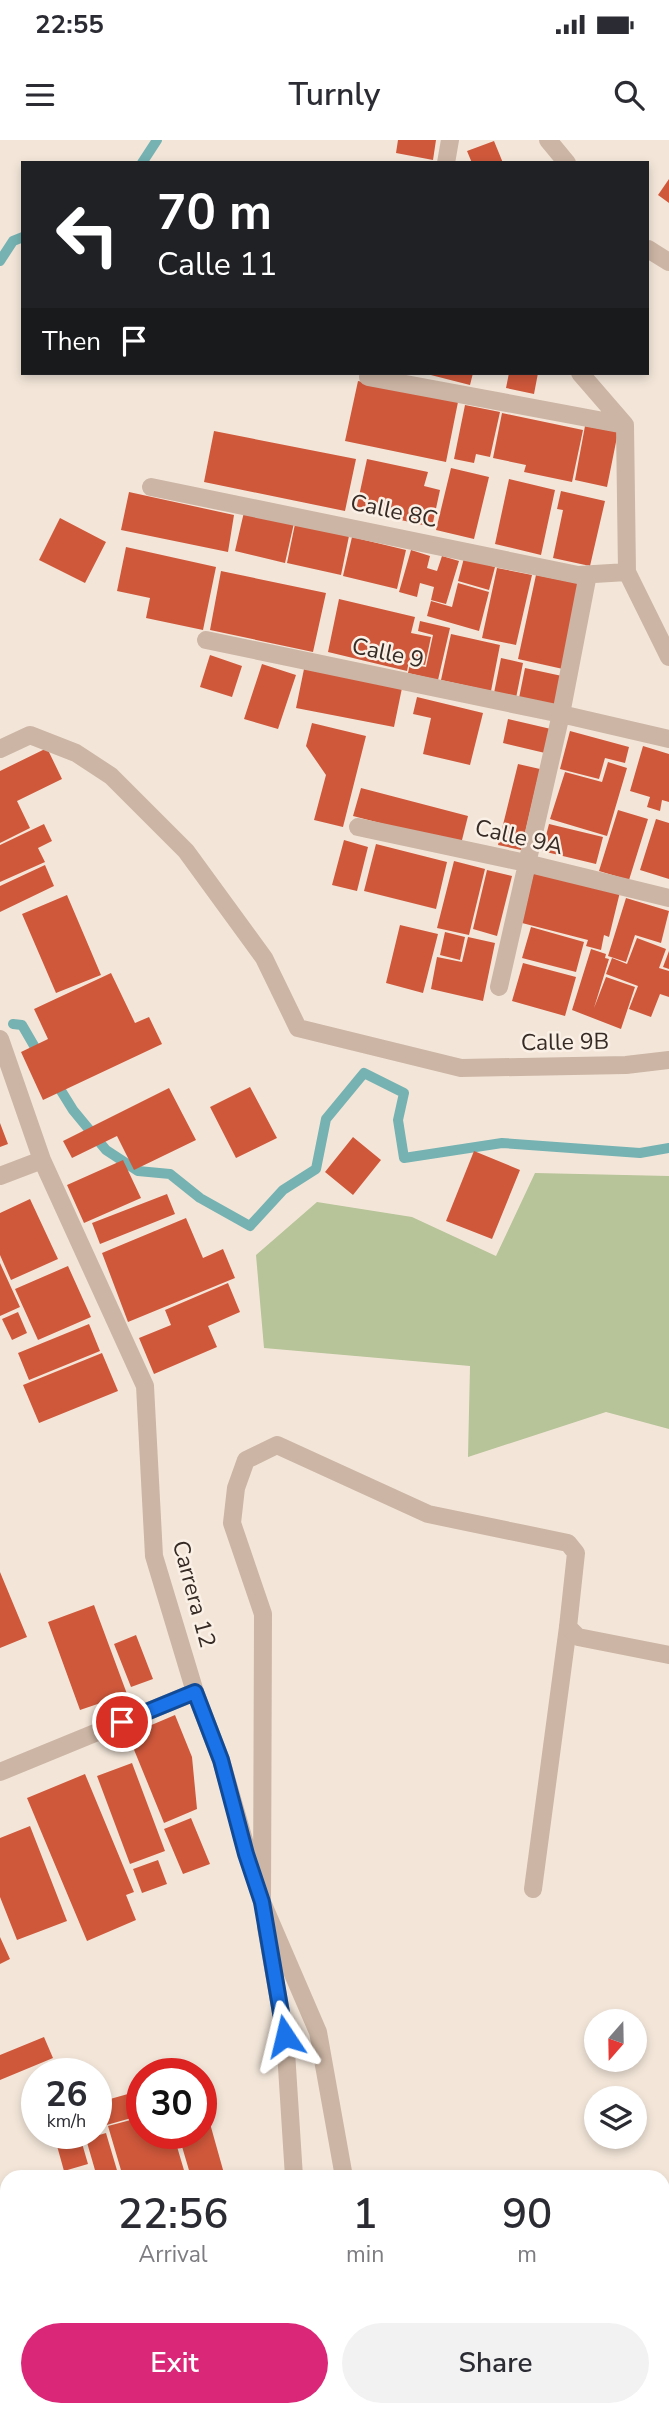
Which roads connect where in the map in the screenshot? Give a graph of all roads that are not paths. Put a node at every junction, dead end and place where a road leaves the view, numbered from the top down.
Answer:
1 (450, 140) edge
2 (548, 140) edge
3 (446, 161) edge
4 (565, 161) edge
5 (649, 250) edge
6 (669, 262) edge
7 (582, 375) edge
8 (368, 377) dead end
9 (625, 425) junction
10 (151, 486) dead end
11 (627, 572) junction
12 (588, 574) junction
13 (206, 640) dead end
14 (669, 657) edge
15 (561, 714) junction
16 (669, 739) edge
17 (0, 750) edge
18 (358, 827) dead end
19 (526, 863) junction
20 (669, 898) edge
21 (499, 988) dead end
22 (0, 1039) edge
23 (669, 1060) edge
24 (42, 1160) junction
25 (0, 1176) edge
26 (568, 1628) junction
27 (669, 1655) edge
28 (195, 1692) junction
29 (0, 1772) edge
30 (533, 1889) dead end
31 (262, 1902) junction
32 (294, 2170) edge
33 (343, 2170) edge

1 - 3 street
2 - 4 street
5 - 6 street
7 - 9 street
8 - 9 street
9 - 11 street
10 - 12 street, Calle 8C
11 - 12 street, Calle 8C
11 - 14 street
12 - 15 street
13 - 15 street, Calle 9
15 - 16 street, Calle 9
15 - 19 street
17 - 23 street, Calle 9B
18 - 19 street, Calle 9A
19 - 20 street, Calle 9A
19 - 21 street
22 - 24 street, Carrera 12
24 - 25 street
24 - 28 street, Carrera 12
26 - 27 street
26 - 30 street
26 - 31 street
28 - 29 street
28 - 31 street, Carrera 12
31 - 32 street, Carrera 12
31 - 33 street

